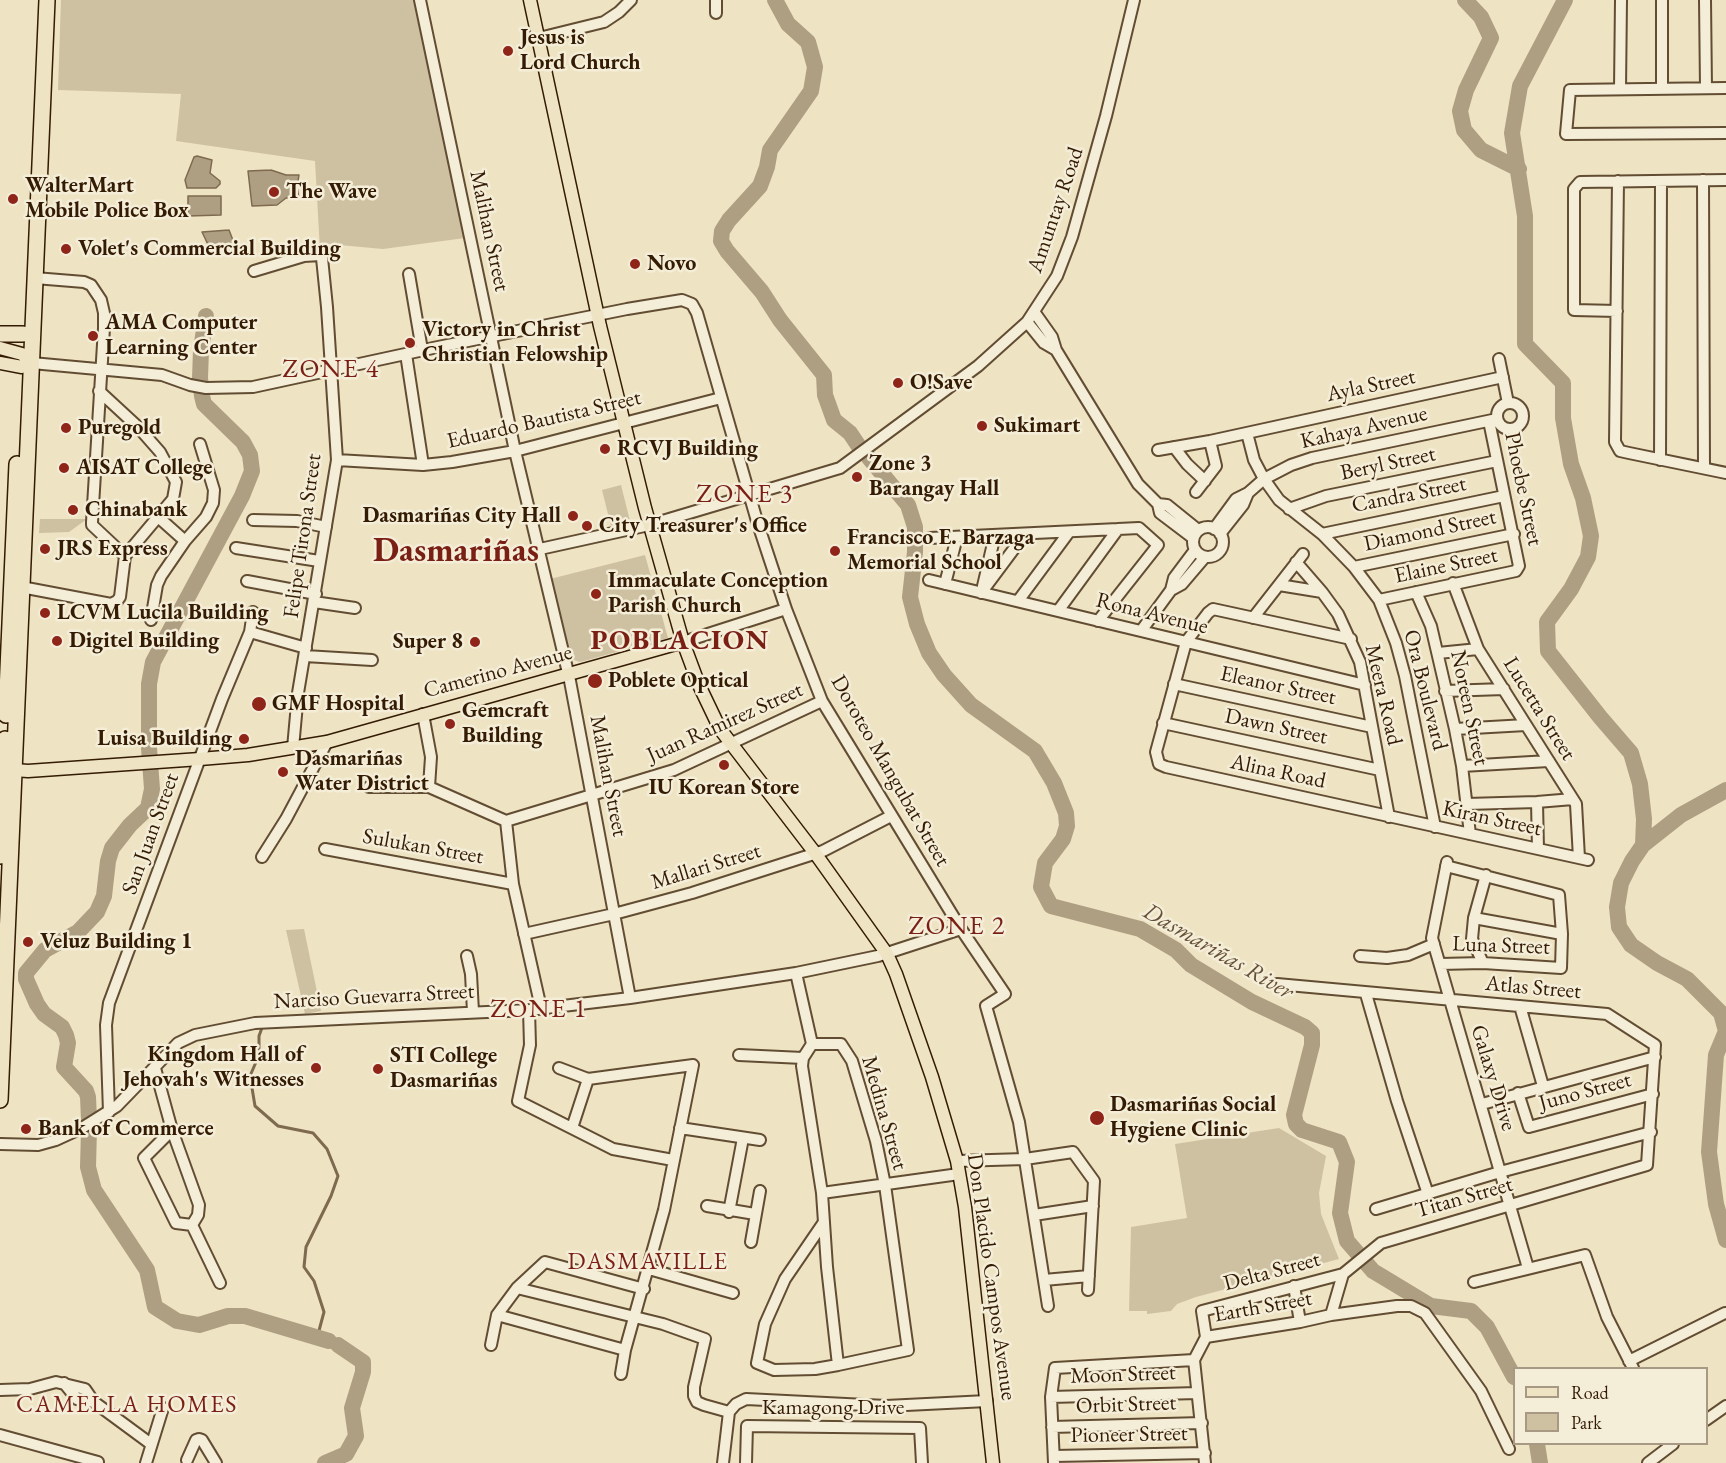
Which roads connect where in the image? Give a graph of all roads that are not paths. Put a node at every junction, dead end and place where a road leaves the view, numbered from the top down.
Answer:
1 (37, 0) edge
2 (47, 0) edge
3 (420, 0) edge
4 (530, 0) edge
5 (631, 0) edge
6 (716, 0) edge
7 (1134, 0) edge
8 (1621, 0) edge
9 (1662, 0) edge
10 (1705, 0) edge
11 (717, 14) dead end
12 (539, 38) junction
13 (1662, 88) junction
14 (1706, 88) junction
15 (1726, 88) edge
16 (1620, 89) junction
17 (1726, 133) edge
18 (1661, 180) junction
19 (1703, 180) junction
20 (1726, 180) edge
21 (1618, 181) junction
22 (254, 271) dead end
23 (409, 274) dead end
24 (35, 278) junction
25 (1617, 311) junction
26 (1035, 313) junction
27 (597, 315) junction
28 (1027, 322) junction
29 (0, 334) edge
30 (23, 334) junction
31 (491, 336) junction
32 (0, 348) edge
33 (422, 350) junction
34 (1056, 350) junction
35 (406, 354) junction
36 (1499, 359) dead end
37 (25, 361) junction
38 (0, 363) edge
39 (100, 368) junction
40 (331, 370) junction
41 (1503, 377) junction
42 (99, 391) junction
43 (721, 398) junction
44 (1508, 403) junction
45 (1493, 420) junction
46 (623, 422) junction
47 (1247, 433) junction
48 (1209, 441) junction
49 (200, 444) dead end
50 (1174, 447) junction
51 (1158, 450) dead end
52 (515, 451) junction
53 (337, 460) junction
54 (1660, 460) junction
55 (1497, 461) junction
56 (423, 465) junction
57 (1704, 468) junction
58 (1726, 472) edge
59 (1264, 479) junction
60 (1205, 481) junction
61 (1196, 492) dead end
62 (748, 496) junction
63 (1504, 496) junction
64 (1289, 509) junction
65 (157, 516) junction
66 (253, 520) dead end
67 (649, 525) junction
68 (326, 527) junction
69 (1118, 529) junction
70 (1217, 531) junction
71 (1069, 532) junction
72 (1025, 534) junction
73 (1322, 534) junction
74 (1514, 534) junction
75 (996, 536) junction
76 (957, 537) junction
77 (930, 538) dead end
78 (1196, 539) junction
79 (185, 541) junction
80 (236, 548) dead end
81 (540, 549) junction
82 (125, 556) junction
83 (1205, 557) junction
84 (320, 561) junction
85 (1519, 566) joint
86 (1354, 567) junction
87 (929, 580) dead end
88 (247, 581) dead end
89 (945, 584) junction
90 (1453, 584) junction
91 (1279, 585) junction
92 (17, 586) junction
93 (1171, 590) junction
94 (1322, 592) junction
95 (1416, 592) junction
96 (981, 593) junction
97 (315, 598) junction
98 (1379, 600) junction
99 (1018, 602) junction
100 (355, 609) dead end
101 (786, 609) junction
102 (1058, 611) junction
103 (254, 612) dead end
104 (1253, 618) junction
105 (151, 620) dead end
106 (1098, 621) junction
107 (1141, 631) junction
108 (250, 632) junction
109 (1351, 639) junction
110 (683, 642) junction
111 (1186, 642) junction
112 (1478, 649) junction
113 (305, 652) junction
114 (1438, 653) junction
115 (372, 660) dead end
116 (569, 674) junction
117 (1174, 684) junction
118 (1365, 685) junction
119 (1504, 689) junction
120 (1445, 691) junction
121 (822, 701) junction
122 (423, 714) junction
123 (1163, 723) junction
124 (1526, 724) junction
125 (1372, 727) junction
126 (1455, 729) junction
127 (327, 742) junction
128 (730, 745) junction
129 (293, 748) junction
130 (200, 759) junction
131 (1549, 761) junction
132 (6, 765) edge
133 (1462, 766) junction
134 (1380, 770) junction
135 (369, 787) dead end
136 (429, 787) junction
137 (592, 796) junction
138 (1573, 799) junction
139 (1537, 802) junction
140 (1467, 804) junction
141 (891, 816) junction
142 (1389, 817) junction
143 (506, 821) junction
144 (1435, 827) junction
145 (1470, 834) junction
146 (325, 849) dead end
147 (1538, 849) junction
148 (815, 853) junction
149 (0, 856) edge
150 (262, 857) dead end
151 (1584, 859) joint
152 (1486, 875) junction
153 (5, 883) edge
154 (513, 884) junction
155 (614, 914) junction
156 (1474, 918) junction
157 (961, 929) junction
158 (524, 934) junction
159 (1563, 934) junction
160 (1434, 944) junction
161 (887, 954) junction
162 (467, 956) dead end
163 (1359, 956) dead end
164 (1483, 963) junction
165 (1440, 964) junction
166 (796, 973) junction
167 (1278, 984) dead end
168 (1366, 994) junction
169 (630, 998) junction
170 (1449, 999) junction
171 (1520, 1006) junction
172 (541, 1008) junction
173 (529, 1010) junction
174 (473, 1012) junction
175 (812, 1044) junction
176 (739, 1056) dead end
177 (1655, 1057) junction
178 (802, 1058) junction
179 (155, 1068) junction
180 (560, 1068) dead end
181 (588, 1079) junction
182 (1543, 1086) junction
183 (1518, 1093) junction
184 (1653, 1094) junction
185 (0, 1100) edge
186 (1482, 1104) junction
187 (109, 1112) junction
188 (572, 1128) junction
189 (680, 1128) junction
190 (172, 1130) junction
191 (1651, 1132) junction
192 (743, 1138) junction
193 (760, 1140) dead end
194 (0, 1144) edge
195 (1025, 1159) junction
196 (673, 1160) junction
197 (958, 1168) junction
198 (1500, 1172) junction
199 (885, 1185) junction
200 (760, 1191) dead end
201 (822, 1193) junction
202 (1428, 1194) junction
203 (1509, 1205) junction
204 (707, 1206) dead end
205 (1093, 1206) junction
206 (1376, 1209) dead end
207 (729, 1212) junction
208 (755, 1214) junction
209 (1034, 1215) junction
210 (824, 1222) junction
211 (192, 1225) junction
212 (751, 1242) dead end
213 (1528, 1268) junction
214 (649, 1269) junction
215 (1342, 1274) junction
216 (1089, 1276) junction
217 (1044, 1280) junction
218 (1474, 1282) dead end
219 (220, 1283) dead end
220 (1294, 1286) junction
221 (517, 1288) junction
222 (644, 1289) junction
223 (1088, 1290) dead end
224 (732, 1293) dead end
225 (1048, 1306) dead end
226 (1725, 1313) edge
227 (497, 1315) junction
228 (1331, 1315) junction
229 (635, 1318) junction
230 (1300, 1322) junction
231 (1206, 1337) junction
232 (491, 1345) dead end
233 (626, 1350) junction
234 (1194, 1360) junction
235 (838, 1365) junction
236 (1631, 1366) edge
237 (621, 1374) dead end
238 (0, 1390) edge
239 (1197, 1393) junction
240 (1051, 1397) junction
241 (987, 1401) junction
242 (1726, 1406) edge
243 (163, 1408) dead end
244 (729, 1412) junction
245 (1708, 1419) edge
246 (1202, 1423) junction
247 (1052, 1427) junction
248 (0, 1435) edge
249 (151, 1444) junction
250 (1672, 1445) edge
251 (1509, 1449) dead end
252 (1205, 1458) edge
253 (187, 1460) dead end
254 (1054, 1460) edge
255 (98, 1462) edge
256 (146, 1463) edge
257 (216, 1463) edge
258 (723, 1463) edge
259 (746, 1463) edge
260 (922, 1463) edge
261 (993, 1463) edge
262 (1648, 1463) edge

1 - 30 highway
2 - 24 highway
3 - 31 street, Malihan Street
4 - 12 main road, Don Placido Campos Avenue
5 - 12 street
6 - 11 street
7 - 26 street, Amuntay Road
8 - 16 street
9 - 13 street
10 - 14 street
12 - 27 main road, Don Placido Campos Avenue
13 - 14 street
13 - 16 street
14 - 15 street
16 - 17 street
18 - 19 street
18 - 21 street
18 - 54 street
19 - 20 street
19 - 57 street
21 - 25 street
21 - 25 street
22 - 40 street, Felipe Tirona Street
23 - 33 street
24 - 37 highway
24 - 39 street
25 - 54 street
26 - 28 street, Amuntay Road
26 - 34 street
27 - 31 street
27 - 43 street, Doroteo Mangubat Street
27 - 46 main road, Don Placido Campos Avenue
28 - 34 street
28 - 62 street, Amuntay Road
29 - 30 highway
30 - 37 highway
31 - 33 street
31 - 52 street, Malihan Street
32 - 37 main road
33 - 35 street
34 - 78 street
35 - 40 street
35 - 56 street
36 - 41 street
37 - 38 main road
37 - 39 street
37 - 92 highway
39 - 40 street
39 - 42 street
40 - 53 street, Felipe Tirona Street
41 - 44 street
41 - 47 street, Ayla Street
42 - 65 street
42 - 82 street
43 - 46 street, Eduardo Bautista Street
43 - 62 street, Doroteo Mangubat Street
44 - 45 street
44 - 45 street
45 - 55 street, Phoebe Street
45 - 59 street, Kahaya Avenue
46 - 52 street, Eduardo Bautista Street
46 - 67 main road, Don Placido Campos Avenue
47 - 48 street, Ayla Street
47 - 59 street, Ora Boulevard
48 - 50 street, Ayla Street
48 - 60 street
49 - 79 street
50 - 51 street, Ayla Street
50 - 60 street
52 - 56 street, Eduardo Bautista Street
52 - 81 street, Malihan Street
53 - 56 street, Eduardo Bautista Street
53 - 68 street, Felipe Tirona Street
54 - 57 street
55 - 63 street, Phoebe Street
55 - 64 street, Beryl Street
57 - 58 street
59 - 64 street, Ora Boulevard
59 - 70 street, Kahaya Avenue
60 - 61 street
62 - 67 street, Amuntay Road
62 - 101 street, Doroteo Mangubat Street
63 - 73 street, Candra Street
63 - 74 street, Phoebe Street
64 - 73 street, Ora Boulevard
65 - 79 street
65 - 82 street
66 - 68 street
67 - 81 street, Amuntay Road
67 - 110 main road, Don Placido Campos Avenue
68 - 84 street, Felipe Tirona Street
69 - 71 street
69 - 102 street
69 - 106 street
70 - 78 street
70 - 83 street
71 - 72 street
71 - 99 street
72 - 75 street
72 - 96 street
73 - 86 street, Ora Boulevard
74 - 85 street, Phoebe Street
74 - 86 street, Diamond Street
75 - 76 street
75 - 96 street
76 - 77 street
76 - 89 street
78 - 83 street
78 - 93 street
79 - 105 street
80 - 84 street
81 - 116 street, Malihan Street
82 - 92 street
83 - 93 street
84 - 97 street, Felipe Tirona Street
85 - 90 street, Elaine Street
86 - 98 street, Ora Boulevard
87 - 89 street, Rona Avenue
88 - 97 street
89 - 96 street, Rona Avenue
90 - 95 street, Elaine Street
90 - 112 street, Lucetta Street
91 - 94 street
91 - 94 street, Meera Road
91 - 104 street
92 - 132 highway
93 - 107 street
94 - 109 street, Meera Road
95 - 98 street, Elaine Street
95 - 114 street, Noreen Street
96 - 99 street, Rona Avenue
97 - 100 street
97 - 113 street, Felipe Tirona Street
98 - 144 street, Ora Boulevard
99 - 102 street, Rona Avenue
101 - 110 street, Camerino Avenue
101 - 121 street, Doroteo Mangubat Street
102 - 106 street, Rona Avenue
103 - 108 street, San Juan Street
104 - 109 street
104 - 111 street
106 - 107 street, Rona Avenue
107 - 111 street, Rona Avenue
108 - 113 street
108 - 130 street, San Juan Street
109 - 118 street, Meera Road
110 - 116 main road, Camerino Avenue
110 - 128 main road, Don Placido Campos Avenue
111 - 117 street
111 - 118 street, Rona Avenue
112 - 114 street
112 - 119 street, Lucetta Street
113 - 115 street
113 - 129 street, Felipe Tirona Street
114 - 120 street, Noreen Street
116 - 122 main road, Camerino Avenue
116 - 137 street, Malihan Street
117 - 123 street
117 - 125 street, Eleanor Street
118 - 125 street, Meera Road
119 - 120 street
119 - 124 street, Lucetta Street
120 - 126 street, Noreen Street
121 - 128 street, Juan Ramirez Street
121 - 141 street, Doroteo Mangubat Street
122 - 127 main road, Camerino Avenue
122 - 136 street
123 - 134 street, Dawn Street
123 - 142 street, Alina Road
124 - 126 street
124 - 131 street, Lucetta Street
125 - 134 street, Meera Road
126 - 133 street, Noreen Street
127 - 129 main road, Camerino Avenue
127 - 150 street
128 - 137 street, Juan Ramirez Street
128 - 148 main road, Don Placido Campos Avenue
129 - 130 main road, Camerino Avenue
130 - 132 main road, Camerino Avenue
130 - 187 street, San Juan Street
131 - 133 street
131 - 138 street, Lucetta Street
132 - 149 highway
132 - 153 highway
133 - 140 street, Noreen Street
134 - 142 street, Meera Road
135 - 136 street
136 - 143 street
137 - 143 street, Juan Ramirez Street
137 - 155 street, Malihan Street
138 - 139 street
138 - 151 street, Lucetta Street
139 - 140 street
139 - 147 street
140 - 145 street, Noreen Street
141 - 148 street, Mallari Street
141 - 157 street, Doroteo Mangubat Street
142 - 144 street, Kiran Street
143 - 154 street
144 - 145 street, Kiran Street
145 - 147 street, Kiran Street
146 - 154 street, Sulukan Street
147 - 151 street, Kiran Street
148 - 155 street, Mallari Street
148 - 161 main road, Don Placido Campos Avenue
152 - 156 street
152 - 159 street
152 - 160 street, Galaxy Drive
153 - 185 highway
154 - 158 street
155 - 158 street, Mallari Street
155 - 169 street, Malihan Street
156 - 159 street
156 - 164 street
157 - 161 street, Narciso Guevarra Street
157 - 195 street, Doroteo Mangubat Street
158 - 172 street
159 - 164 street, Luna Street
160 - 163 street
160 - 165 street, Galaxy Drive
161 - 166 street, Narciso Guevarra Street
161 - 197 main road, Don Placido Campos Avenue
162 - 174 street
164 - 165 street, Luna Street
165 - 170 street, Galaxy Drive
166 - 169 street, Narciso Guevarra Street
166 - 175 street
167 - 168 street, Atlas Street
168 - 170 street, Atlas Street
168 - 202 street
169 - 172 street, Narciso Guevarra Street
170 - 171 street, Atlas Street
170 - 186 street, Galaxy Drive
171 - 177 street, Atlas Street
171 - 182 street
172 - 173 street, Narciso Guevarra Street
173 - 174 street, Narciso Guevarra Street
173 - 188 street
174 - 179 street, Narciso Guevarra Street
175 - 178 street
175 - 199 street, Medina Street
176 - 178 street
177 - 182 street
177 - 184 street
178 - 201 street
179 - 187 street, Narciso Guevarra Street
179 - 190 street
180 - 181 street
181 - 188 street
181 - 189 street
182 - 183 street
183 - 184 street, Juno Street
183 - 186 street
184 - 191 street
186 - 198 street, Galaxy Drive
187 - 194 street, Narciso Guevarra Street
188 - 196 street
189 - 192 street
189 - 196 street
190 - 211 street
190 - 211 street
191 - 198 street
191 - 203 street, Titan Street
192 - 193 street
192 - 207 street
195 - 197 street, Medina Street
195 - 205 street, Medina Street
195 - 209 street
196 - 214 street
197 - 199 street, Medina Street
197 - 241 main road, Don Placido Campos Avenue
198 - 202 street
198 - 203 street, Galaxy Drive
199 - 201 street
199 - 235 street
200 - 208 street
201 - 210 street
202 - 206 street
203 - 213 street, Galaxy Drive
203 - 215 street, Titan Street
204 - 207 street
205 - 209 street
205 - 216 street
207 - 208 street
208 - 212 street
209 - 217 street
210 - 235 street
210 - 235 street
211 - 219 street
213 - 218 street
213 - 236 street
214 - 222 street
214 - 224 street
215 - 220 street, Delta Street
215 - 228 street
216 - 217 street
216 - 223 street
217 - 225 street
220 - 230 street
220 - 231 street, Delta Street
221 - 222 street
221 - 227 street
221 - 229 street
222 - 229 street
226 - 236 street
227 - 232 street
227 - 233 street
228 - 230 street, Earth Street
228 - 251 street, Earth Street
229 - 233 street
229 - 244 street
230 - 231 street, Earth Street
231 - 234 street, Earth Street
233 - 237 street
234 - 239 street
234 - 240 street
238 - 249 street
239 - 240 street, Moon Street
239 - 246 street
240 - 247 street
241 - 244 street
241 - 261 main road, Don Placido Campos Avenue
242 - 245 street
243 - 249 street
244 - 258 street
246 - 247 street, Orbit Street
246 - 252 street
247 - 254 street
248 - 255 street
249 - 256 street
250 - 262 street
252 - 254 street, Pioneer Street
253 - 257 street
259 - 260 street, Kamagong Drive

